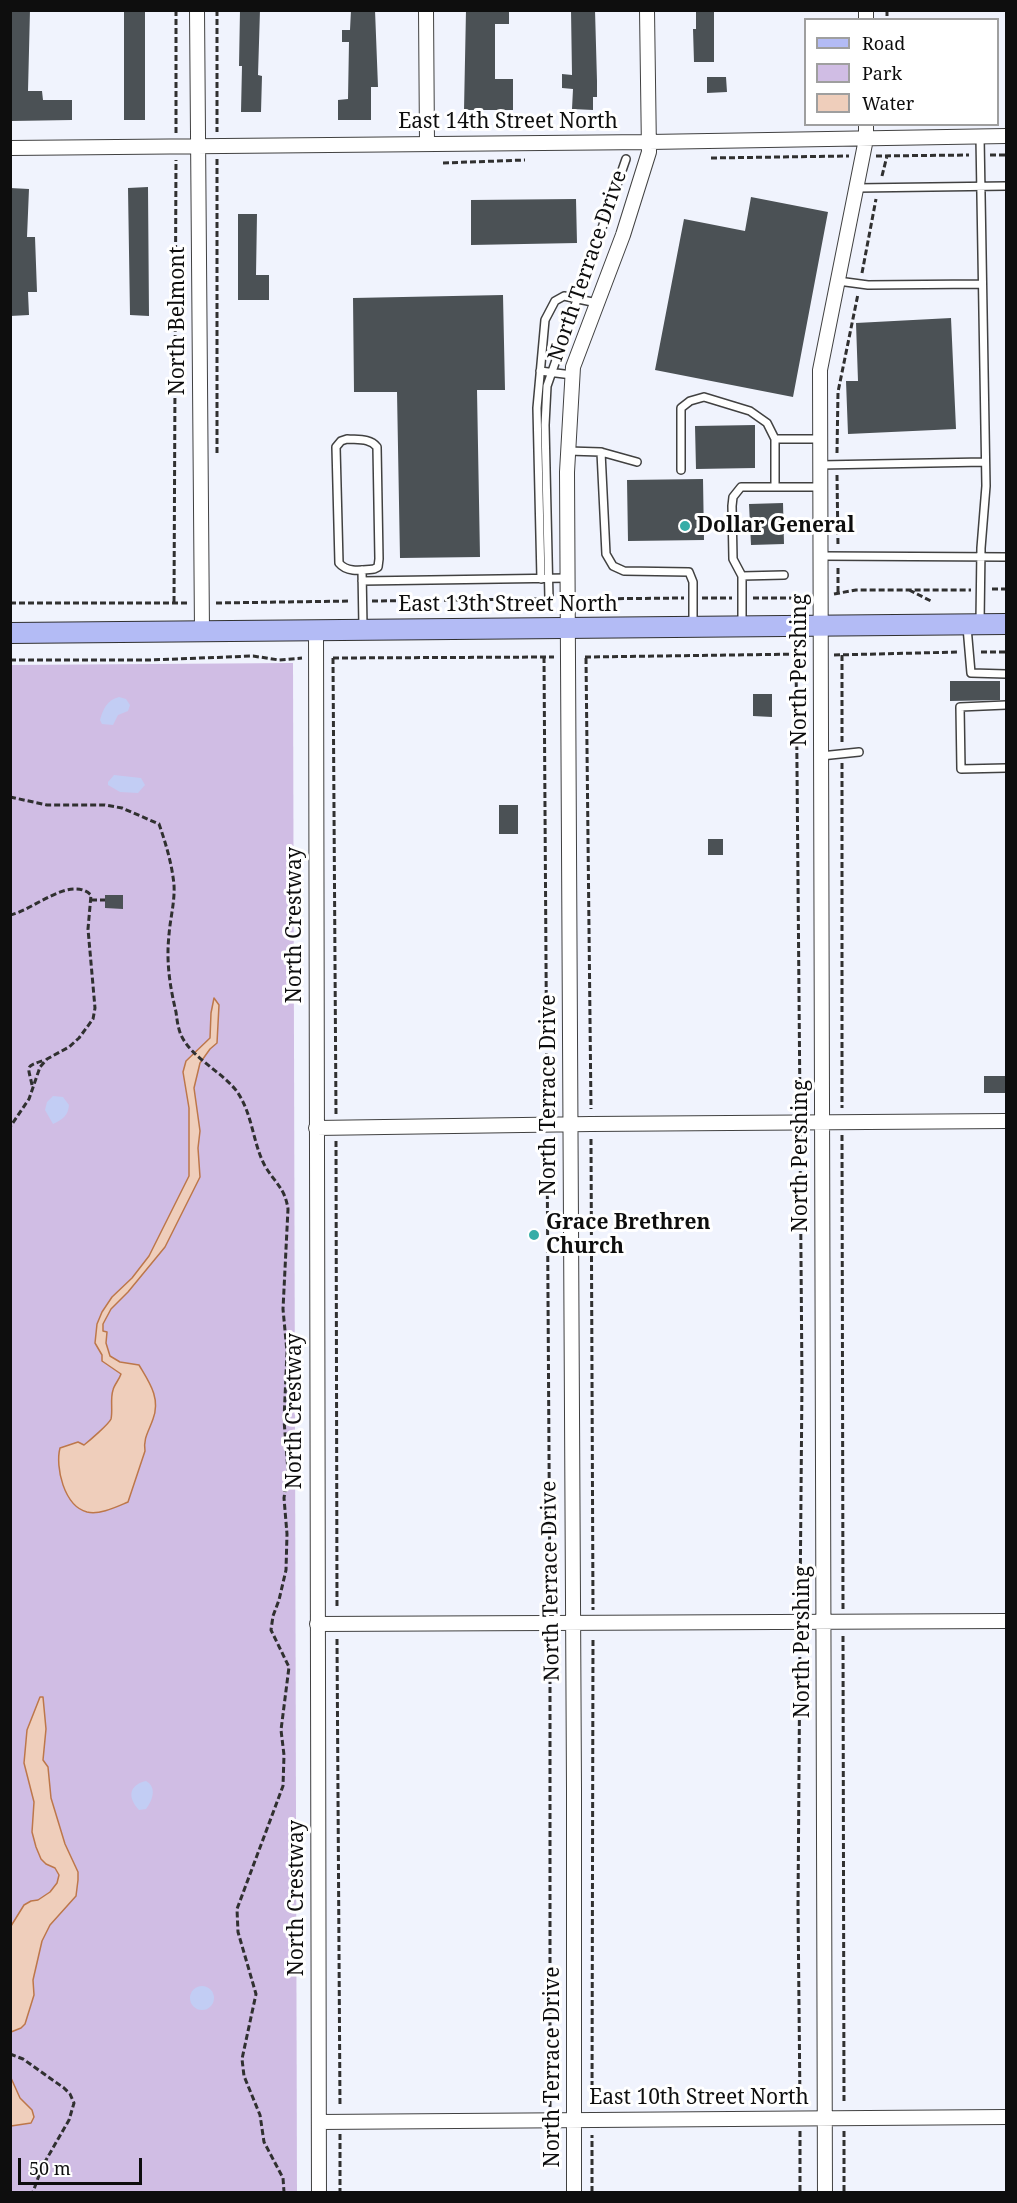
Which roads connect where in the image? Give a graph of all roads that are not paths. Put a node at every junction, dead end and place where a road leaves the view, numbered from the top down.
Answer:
1 (197, 10) edge
2 (426, 10) edge
3 (647, 10) edge
4 (866, 132) edge
5 (1006, 136) edge
6 (980, 137) junction
7 (649, 142) junction
8 (427, 143) junction
9 (198, 146) junction
10 (10, 148) edge
11 (626, 159) dead end
12 (981, 186) junction
13 (1006, 186) edge
14 (856, 188) junction
15 (838, 281) junction
16 (982, 284) junction
17 (578, 299) junction
18 (597, 303) junction
19 (540, 371) junction
20 (552, 372) junction
21 (572, 375) junction
22 (775, 439) junction
23 (820, 439) junction
24 (568, 451) junction
25 (601, 452) junction
26 (637, 462) dead end
27 (985, 462) junction
28 (820, 465) junction
29 (681, 470) dead end
30 (775, 487) junction
31 (820, 487) junction
32 (820, 556) junction
33 (981, 557) junction
34 (1006, 557) edge
35 (362, 570) junction
36 (784, 575) dead end
37 (742, 576) junction
38 (568, 578) junction
39 (544, 579) junction
40 (362, 581) junction
41 (549, 599) road end
42 (973, 624) junction
43 (1006, 624) edge
44 (821, 626) junction
45 (693, 627) junction
46 (742, 627) junction
47 (568, 628) junction
48 (316, 630) junction
49 (363, 630) junction
50 (202, 631) junction
51 (10, 633) edge
52 (1006, 674) edge
53 (1006, 705) edge
54 (859, 752) dead end
55 (821, 756) junction
56 (1006, 768) edge
57 (1006, 1121) edge
58 (822, 1122) junction
59 (570, 1124) junction
60 (315, 1128) junction
61 (1006, 1621) edge
62 (824, 1622) junction
63 (572, 1623) junction
64 (317, 1624) junction
65 (1006, 2117) edge
66 (825, 2119) junction
67 (573, 2120) junction
68 (319, 2122) junction
69 (319, 2193) edge
70 (574, 2193) edge
71 (825, 2193) edge

1 - 9 street, North Belmont
2 - 8 street
3 - 7 street, North Terrace Drive
4 - 6 street, East 14th Street North
4 - 7 street, East 14th Street North
4 - 14 street, North Pershing
5 - 6 street, East 14th Street North
6 - 12 lane
7 - 8 street, East 14th Street North
7 - 18 street, North Terrace Drive
8 - 9 street, East 14th Street North
9 - 10 street, East 14th Street North
9 - 50 street, North Belmont
11 - 17 lane
12 - 13 lane
12 - 14 lane
12 - 16 lane
14 - 15 street, North Pershing
15 - 16 lane
15 - 23 street, North Pershing
16 - 27 lane
17 - 18 lane
17 - 19 lane
17 - 20 lane
18 - 21 street, North Terrace Drive
19 - 20 lane
19 - 39 lane
20 - 21 lane
20 - 39 lane
21 - 24 street, North Terrace Drive
22 - 23 lane
22 - 29 lane
22 - 30 lane
23 - 28 street, North Pershing
24 - 25 lane
24 - 38 street, North Terrace Drive
25 - 26 lane
25 - 45 lane
27 - 28 lane
27 - 33 lane
28 - 31 street, North Pershing
30 - 31 lane
30 - 37 lane
31 - 32 street, North Pershing
32 - 33 lane
32 - 44 street, North Pershing
33 - 34 lane
33 - 42 lane
35 - 35 lane
35 - 40 lane
36 - 37 lane
37 - 46 lane
38 - 39 lane
38 - 47 street, North Terrace Drive
39 - 40 lane
39 - 41 lane
40 - 49 lane
42 - 43 main road, East 13th Street North
42 - 44 main road, East 13th Street North
42 - 52 lane
44 - 46 main road, East 13th Street North
44 - 55 street, North Pershing
45 - 46 main road, East 13th Street North
45 - 47 main road, East 13th Street North
47 - 49 main road, East 13th Street North
47 - 59 street, North Terrace Drive
48 - 49 main road, East 13th Street North
48 - 50 main road, East 13th Street North
48 - 60 street, North Crestway
50 - 51 main road, East 13th Street North
53 - 56 lane
54 - 55 lane
55 - 58 street, North Pershing
57 - 58 street
58 - 59 street
58 - 62 street, North Pershing
59 - 60 street
59 - 63 street, North Terrace Drive
60 - 64 street, North Crestway
61 - 62 street
62 - 63 street
62 - 66 street, North Pershing
63 - 64 street
63 - 67 street, North Terrace Drive
64 - 68 street, North Crestway
65 - 66 street, East 10th Street North
66 - 67 street, East 10th Street North
66 - 71 street, North Pershing
67 - 68 street, East 10th Street North
67 - 70 street, North Terrace Drive
68 - 69 street, North Crestway

